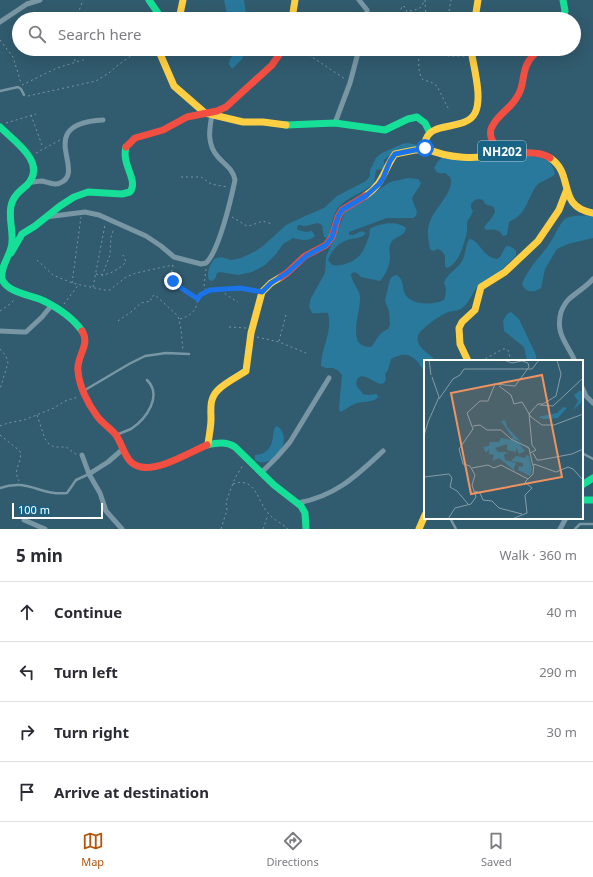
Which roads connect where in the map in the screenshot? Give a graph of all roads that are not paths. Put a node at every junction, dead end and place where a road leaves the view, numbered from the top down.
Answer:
1 (40, 0) edge
2 (149, 0) edge
3 (183, 0) edge
4 (295, 0) edge
5 (359, 0) edge
6 (478, 0) edge
7 (563, 0) edge
8 (15, 12) edge
9 (157, 12) edge
10 (180, 12) edge
11 (293, 12) edge
12 (367, 12) edge
13 (477, 12) edge
14 (565, 12) edge
15 (12, 14) edge
16 (0, 22) edge
17 (161, 56) edge
18 (279, 56) edge
19 (357, 56) edge
20 (471, 56) edge
21 (532, 56) edge
22 (0, 91) edge
23 (24, 95) road end
24 (208, 114) junction
25 (103, 120) dead end
26 (335, 123) junction
27 (3, 125) edge
28 (430, 133) junction
29 (3, 134) edge
30 (428, 150) junction
31 (500, 150) junction
32 (28, 183) junction
33 (567, 189) junction
34 (593, 213) edge
35 (45, 217) junction
36 (9, 255) junction
37 (593, 279) edge
38 (51, 306) junction
39 (0, 330) edge
40 (189, 354) dead end
41 (468, 360) edge
42 (574, 360) edge
43 (329, 378) dead end
44 (147, 380) dead end
45 (583, 389) edge
46 (85, 392) junction
47 (593, 403) edge
48 (116, 435) junction
49 (208, 444) junction
50 (123, 449) junction
51 (382, 451) dead end
52 (583, 454) edge
53 (82, 457) road end
54 (593, 459) edge
55 (262, 472) junction
56 (89, 474) junction
57 (593, 478) edge
58 (583, 484) edge
59 (0, 488) edge
60 (298, 503) junction
61 (424, 517) edge
62 (451, 519) edge
63 (565, 519) edge
64 (24, 520) dead end
65 (593, 524) edge
66 (45, 529) edge
67 (122, 529) edge
68 (306, 529) edge
69 (419, 529) edge
70 (456, 529) edge
71 (560, 529) edge
72 (575, 529) edge

1 - 8 street
2 - 9 main road
3 - 10 main road
4 - 11 main road
5 - 12 street
6 - 13 main road
7 - 14 main road
15 - 16 street
17 - 24 main road
18 - 24 main road
19 - 26 street
20 - 28 main road
21 - 31 main road, NH202
22 - 23 lane
24 - 26 main road
24 - 35 main road
24 - 35 street
25 - 32 street
26 - 28 main road
27 - 29 main road
28 - 30 main road
29 - 32 main road
30 - 31 main road
30 - 49 main road
31 - 33 main road, NH202
32 - 36 main road
33 - 34 main road, NH202
33 - 41 main road
35 - 36 main road
36 - 38 main road
37 - 42 street
38 - 39 street
38 - 46 main road
40 - 46 lane
43 - 55 street
44 - 48 lane
45 - 47 street
46 - 48 main road
48 - 50 main road
49 - 50 main road
49 - 55 main road
50 - 56 street
51 - 60 street
52 - 54 lane
53 - 56 street
55 - 60 main road
56 - 59 lane
56 - 67 street
57 - 58 main road
60 - 68 main road
61 - 69 main road
62 - 70 lane
63 - 71 street
64 - 66 street
65 - 72 lane

